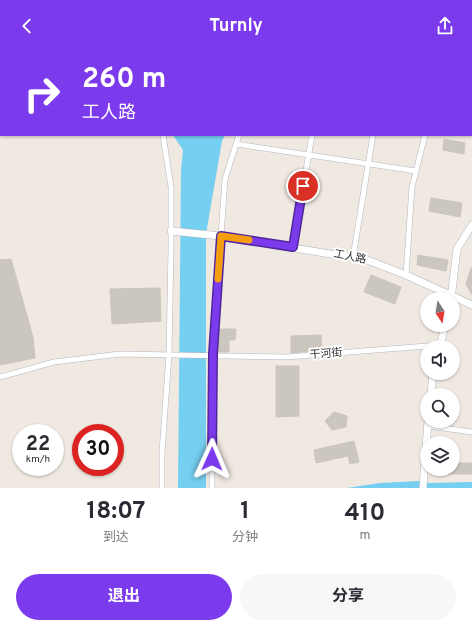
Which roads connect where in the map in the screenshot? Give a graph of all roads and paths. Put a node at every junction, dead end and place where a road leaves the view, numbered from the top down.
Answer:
1 (163, 136) edge
2 (239, 136) edge
3 (312, 136) edge
4 (373, 136) edge
5 (425, 136) edge
6 (236, 144) junction
7 (308, 155) junction
8 (369, 164) junction
9 (416, 171) junction
10 (472, 225) edge
11 (174, 231) junction
12 (219, 235) junction
13 (293, 247) junction
14 (353, 257) junction
15 (406, 275) junction
16 (441, 292) edge
17 (452, 292) edge
18 (460, 300) edge
19 (472, 305) edge
20 (420, 347) edge
21 (171, 355) junction
22 (212, 356) junction
23 (0, 377) edge
24 (428, 428) edge
25 (452, 428) edge
26 (472, 432) edge
27 (162, 488) edge
28 (212, 488) edge
29 (423, 488) edge

1 - 11 street
2 - 6 street
3 - 7 street
4 - 8 street
5 - 9 street
6 - 7 street
6 - 12 street
7 - 8 street
7 - 13 street
8 - 9 street
8 - 14 street
9 - 15 street
10 - 17 street
11 - 12 street, 工人路
11 - 21 street
12 - 13 street, 工人路
12 - 22 street
13 - 14 street, 工人路
14 - 15 street, 工人路
15 - 16 street, 工人路
18 - 19 street, 工人路
20 - 22 street, 干河街
21 - 22 street, 干河街
21 - 23 street, 干河街
21 - 27 street
22 - 28 street
24 - 29 street
25 - 26 street

